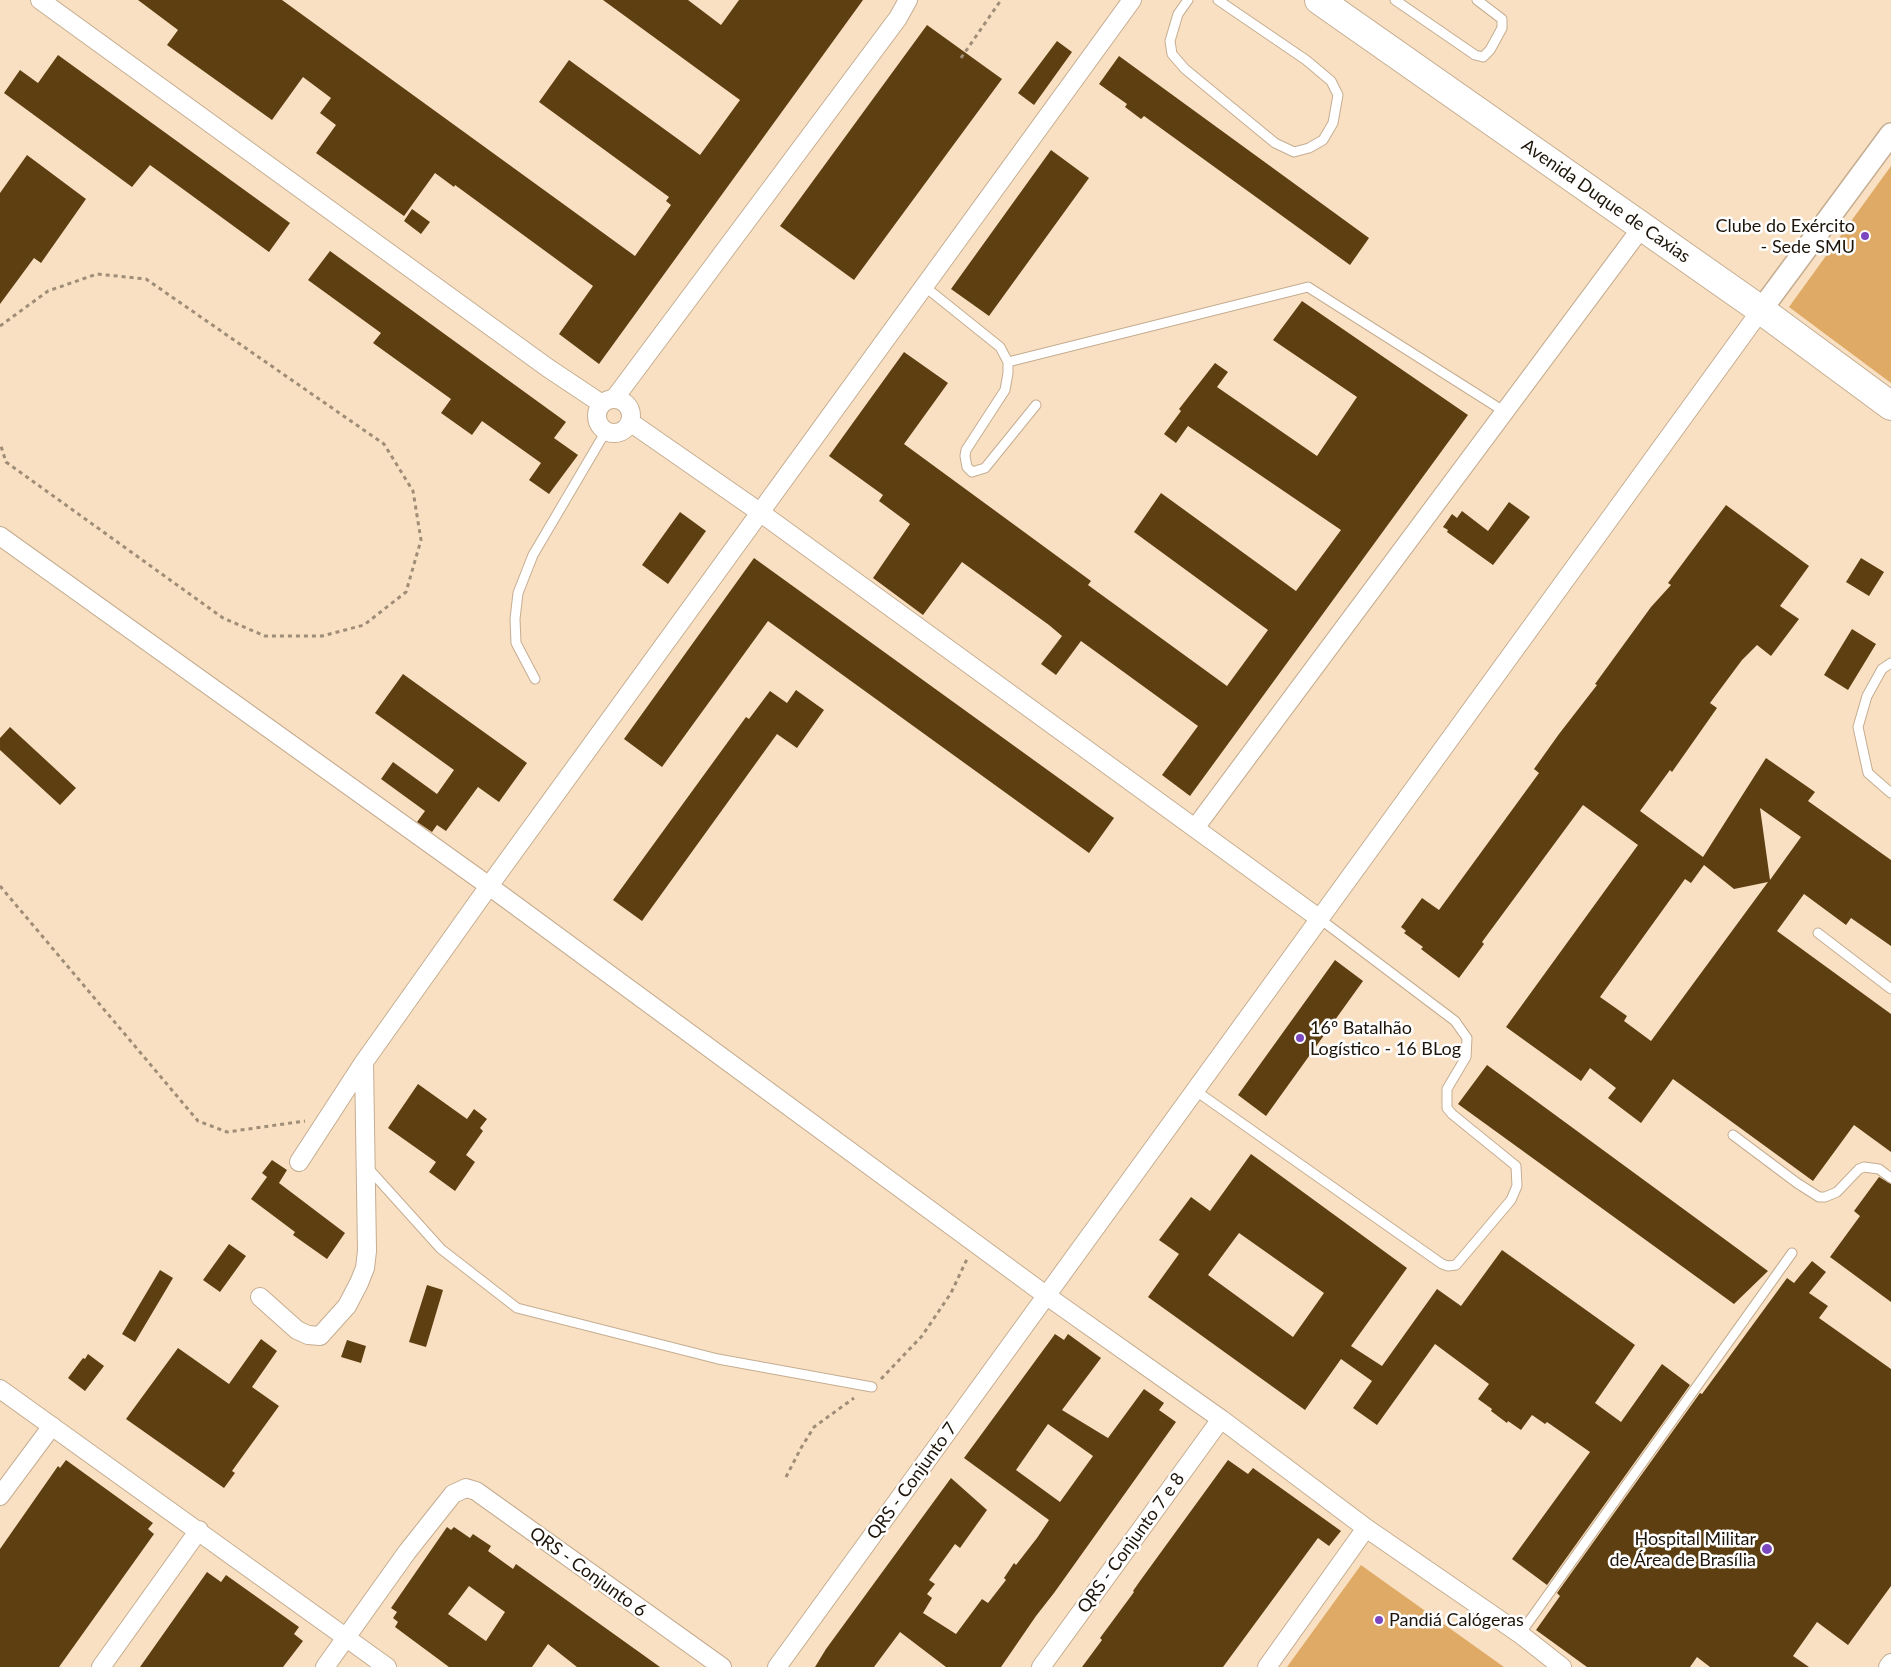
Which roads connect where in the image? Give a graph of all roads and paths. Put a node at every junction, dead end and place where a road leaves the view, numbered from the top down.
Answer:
1 (40, 0) edge
2 (908, 0) edge
3 (1001, 0) edge
4 (1132, 0) edge
5 (1188, 0) edge
6 (1218, 0) edge
7 (1319, 0) edge
8 (1396, 0) edge
9 (1477, 0) edge
10 (960, 58) dead end
11 (1891, 134) edge
12 (1642, 226) junction
13 (924, 286) junction
14 (1762, 310) junction
15 (0, 326) edge
16 (1008, 362) junction
17 (608, 401) junction
18 (1036, 405) dead end
19 (1891, 406) edge
20 (1505, 412) junction
21 (630, 422) junction
22 (606, 431) junction
23 (0, 443) edge
24 (761, 513) junction
25 (0, 536) edge
26 (1891, 663) edge
27 (535, 679) dead end
28 (1891, 793) edge
29 (1195, 828) junction
30 (0, 886) edge
31 (489, 886) junction
32 (1320, 919) junction
33 (1818, 933) dead end
34 (1891, 989) edge
35 (364, 1062) junction
36 (1196, 1091) junction
37 (328, 1118) junction
38 (1732, 1136) dead end
39 (299, 1162) dead end
40 (366, 1166) junction
41 (1891, 1178) edge
42 (975, 1242) junction
43 (1792, 1253) dead end
44 (1047, 1296) junction
45 (260, 1297) dead end
46 (872, 1388) junction
47 (0, 1389) edge
48 (1221, 1419) junction
49 (52, 1426) junction
50 (786, 1477) dead end
51 (0, 1496) edge
52 (1366, 1528) junction
53 (199, 1530) junction
54 (1520, 1634) junction
55 (346, 1637) junction
56 (1891, 1663) edge
57 (101, 1667) edge
58 (325, 1667) edge
59 (387, 1667) edge
60 (722, 1667) edge
61 (777, 1667) edge
62 (1041, 1667) edge
63 (1266, 1667) edge
64 (1562, 1667) edge
65 (1888, 1667) edge

1 - 17 street
2 - 17 street
3 - 10 path
4 - 13 street
5 - 6 lane
7 - 12 main road, Avenida Duque de Caxias
8 - 9 lane
11 - 14 street
12 - 14 main road, Avenida Duque de Caxias
12 - 20 street
13 - 16 lane
13 - 24 street
14 - 19 main road, Avenida Duque de Caxias
14 - 32 street, QRS - Conjunto 7
15 - 23 path
16 - 18 lane
16 - 20 lane
17 - 21 street
17 - 22 street
20 - 29 street
21 - 22 street
21 - 24 street
22 - 27 lane
24 - 29 street
24 - 31 street
25 - 31 street
26 - 28 lane
29 - 32 street
30 - 37 path
31 - 35 street
31 - 42 street
32 - 36 street, QRS - Conjunto 7
32 - 36 lane
33 - 34 lane
35 - 37 street
35 - 40 street
36 - 44 street, QRS - Conjunto 7
37 - 39 street
38 - 41 lane
40 - 45 street
40 - 46 lane
42 - 44 street
42 - 46 path
43 - 54 lane
44 - 48 street
44 - 61 street, QRS - Conjunto 7
46 - 50 path
47 - 49 street
48 - 52 street
48 - 62 street, QRS - Conjunto 7 e 8
49 - 51 street
49 - 53 street
52 - 54 street
52 - 63 street
53 - 55 street
53 - 57 street
54 - 64 street
55 - 58 street
55 - 59 street
55 - 60 street, QRS - Conjunto 6
56 - 65 street

